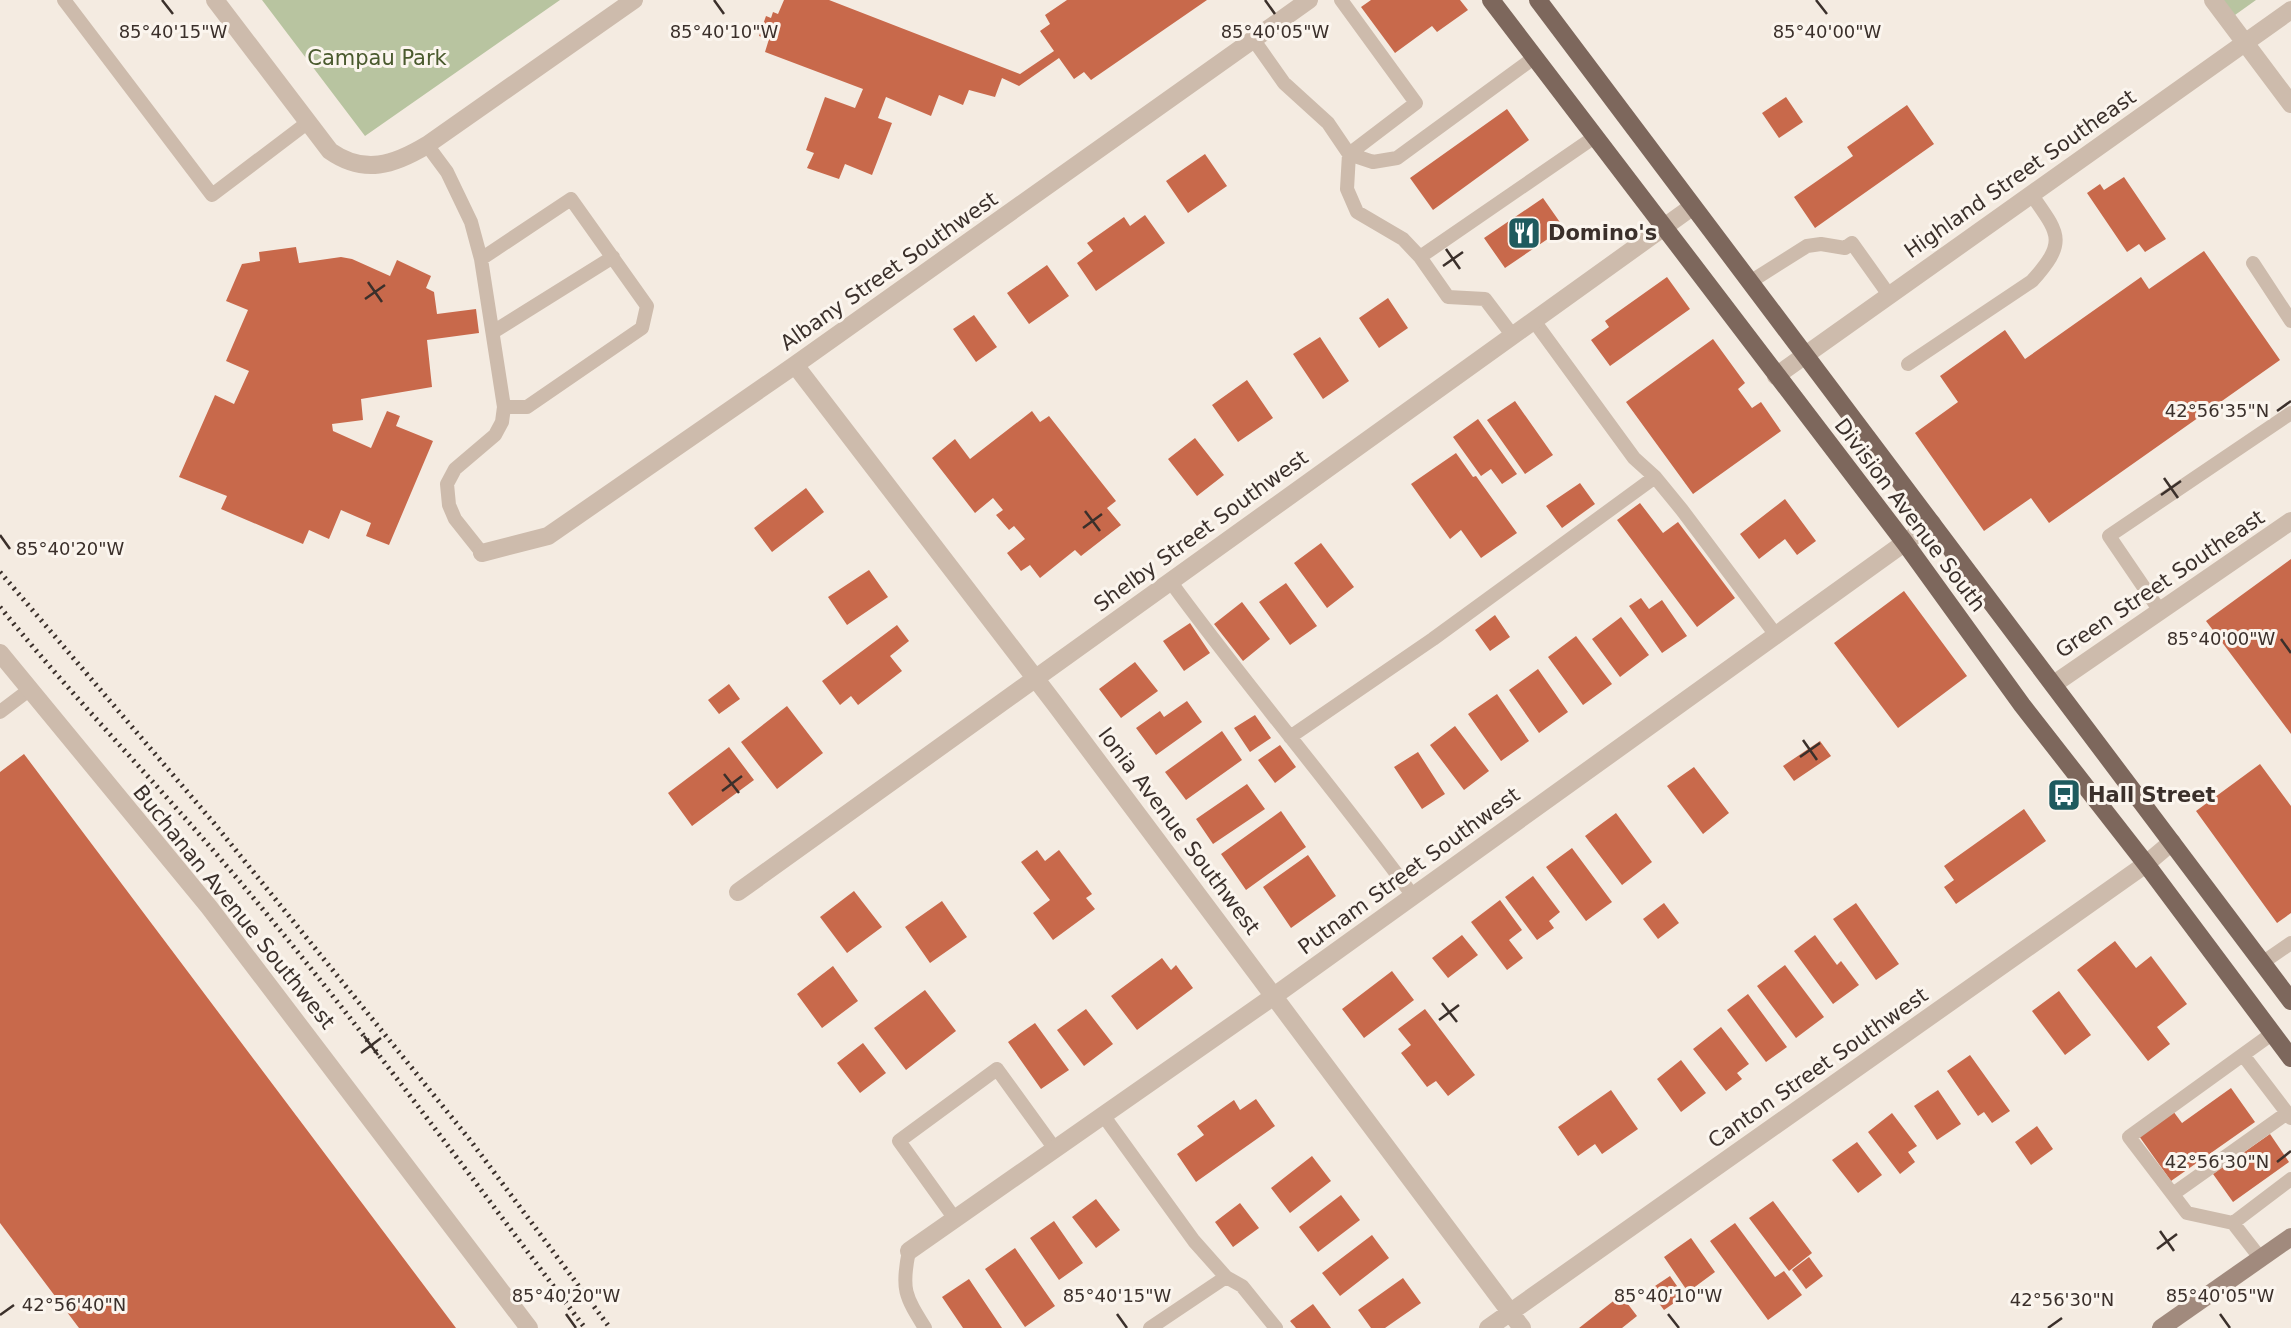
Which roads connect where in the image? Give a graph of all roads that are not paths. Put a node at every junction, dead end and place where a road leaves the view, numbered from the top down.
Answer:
1 (64, 0) edge
2 (215, 0) edge
3 (634, 0) edge
4 (1309, 0) edge
5 (1341, 0) edge
6 (1491, 0) edge
7 (1538, 0) edge
8 (2213, 0) edge
9 (2291, 10) edge
10 (1253, 39) junction
11 (2245, 42) junction
12 (1535, 57) junction
13 (2291, 104) edge
14 (307, 123) junction
15 (1595, 136) junction
16 (427, 145) junction
17 (1349, 154) junction
18 (2031, 194) junction
19 (1692, 207) junction
20 (1665, 227) junction
21 (613, 257) junction
22 (1420, 257) junction
23 (481, 260) junction
24 (2253, 263) dead end
25 (1750, 282) junction
26 (1889, 295) junction
27 (1534, 321) junction
28 (2291, 321) edge
29 (493, 332) junction
30 (1513, 336) junction
31 (1805, 355) junction
32 (1909, 364) dead end
33 (795, 365) junction
34 (1776, 376) junction
35 (504, 407) junction
36 (2291, 413) edge
37 (1655, 477) junction
38 (2291, 521) edge
39 (1932, 523) junction
40 (1905, 543) junction
41 (482, 553) joint
42 (1170, 581) junction
43 (2160, 611) junction
44 (1776, 635) junction
45 (0, 653) edge
46 (1035, 678) junction
47 (2054, 684) junction
48 (30, 690) junction
49 (0, 712) edge
50 (1290, 737) junction
51 (2172, 842) junction
52 (2146, 864) junction
53 (737, 892) dead end
54 (1413, 896) junction
55 (2291, 943) edge
56 (2262, 963) junction
57 (1274, 996) junction
58 (2291, 1001) edge
59 (2273, 1034) junction
60 (2243, 1055) junction
61 (2291, 1058) edge
62 (1103, 1115) junction
63 (2290, 1116) edge
64 (1055, 1149) junction
65 (2286, 1177) edge
66 (2173, 1194) junction
67 (2239, 1198) dead end
68 (2248, 1211) junction
69 (956, 1219) junction
70 (2233, 1223) junction
71 (2291, 1237) edge
72 (909, 1251) joint
73 (2261, 1259) junction
74 (1226, 1277) junction
75 (1510, 1312) junction
76 (529, 1328) edge
77 (925, 1328) edge
78 (1150, 1328) edge
79 (1276, 1328) edge
80 (1488, 1328) edge
81 (1522, 1328) edge
82 (2161, 1328) edge

1 - 14 lane
2 - 14 street
3 - 16 street
4 - 10 street, Albany Street Southwest
5 - 17 lane
6 - 12 main road, Division Avenue South
7 - 19 main road, Division Avenue South
8 - 11 street
9 - 11 street, Highland Street Southeast
10 - 17 lane
10 - 33 street, Albany Street Southwest
11 - 13 street
11 - 18 street, Highland Street Southeast
12 - 15 main road, Division Avenue South
12 - 17 lane
14 - 16 street
15 - 20 main road, Division Avenue South
15 - 22 lane
16 - 23 lane
17 - 22 lane
18 - 26 street, Highland Street Southeast
18 - 32 lane
19 - 20 street, Shelby Street Southwest
19 - 25 main road, Division Avenue South
20 - 27 street, Shelby Street Southwest
20 - 34 main road, Division Avenue South
21 - 23 lane
21 - 29 lane
21 - 35 lane
22 - 30 lane
23 - 29 lane
24 - 28 lane
25 - 26 lane
25 - 31 main road, Division Avenue South
26 - 31 street, Highland Street Southeast
27 - 30 street, Shelby Street Southwest
27 - 37 lane
29 - 35 lane
30 - 42 street, Shelby Street Southwest
31 - 34 street, Highland Street Southeast
31 - 39 main road, Division Avenue South
33 - 41 street, Albany Street Southwest
33 - 46 street, Ionia Avenue Southwest
34 - 40 main road, Division Avenue South
35 - 41 lane
36 - 43 lane
37 - 44 lane
37 - 50 lane
38 - 43 street, Green Street Southeast
39 - 40 street, Putnam Street Southwest
39 - 47 main road, Division Avenue South
40 - 44 street, Putnam Street Southwest
40 - 52 main road, Division Avenue South
42 - 46 street, Shelby Street Southwest
42 - 50 lane
43 - 47 street, Green Street Southeast
44 - 54 street, Putnam Street Southwest
45 - 48 street, Buchanan Avenue Southwest
46 - 53 street, Shelby Street Southwest
46 - 57 street, Ionia Avenue Southwest
47 - 51 main road, Division Avenue South
48 - 49 lane
48 - 76 street, Buchanan Avenue Southwest
50 - 54 lane
51 - 52 street, Canton Street Southwest
51 - 56 main road, Division Avenue South
52 - 59 main road, Division Avenue South
52 - 75 street, Canton Street Southwest
54 - 57 street, Putnam Street Southwest
55 - 56 lane
56 - 58 main road, Division Avenue South
57 - 62 street, Putnam Street Southwest
57 - 75 street, Ionia Avenue Southwest
59 - 60 lane
59 - 61 main road, Division Avenue South
60 - 63 lane
60 - 66 lane
62 - 64 street, Putnam Street Southwest
62 - 74 lane
63 - 66 lane
64 - 69 street, Putnam Street Southwest
64 - 69 lane
65 - 68 lane
66 - 70 lane
67 - 68 lane
68 - 70 lane
69 - 72 street, Putnam Street Southwest
70 - 73 lane
71 - 73 main road
72 - 77 lane
73 - 82 main road
74 - 78 lane
74 - 79 lane
75 - 80 street, Canton Street Southwest
75 - 81 street, Ionia Avenue Southwest

